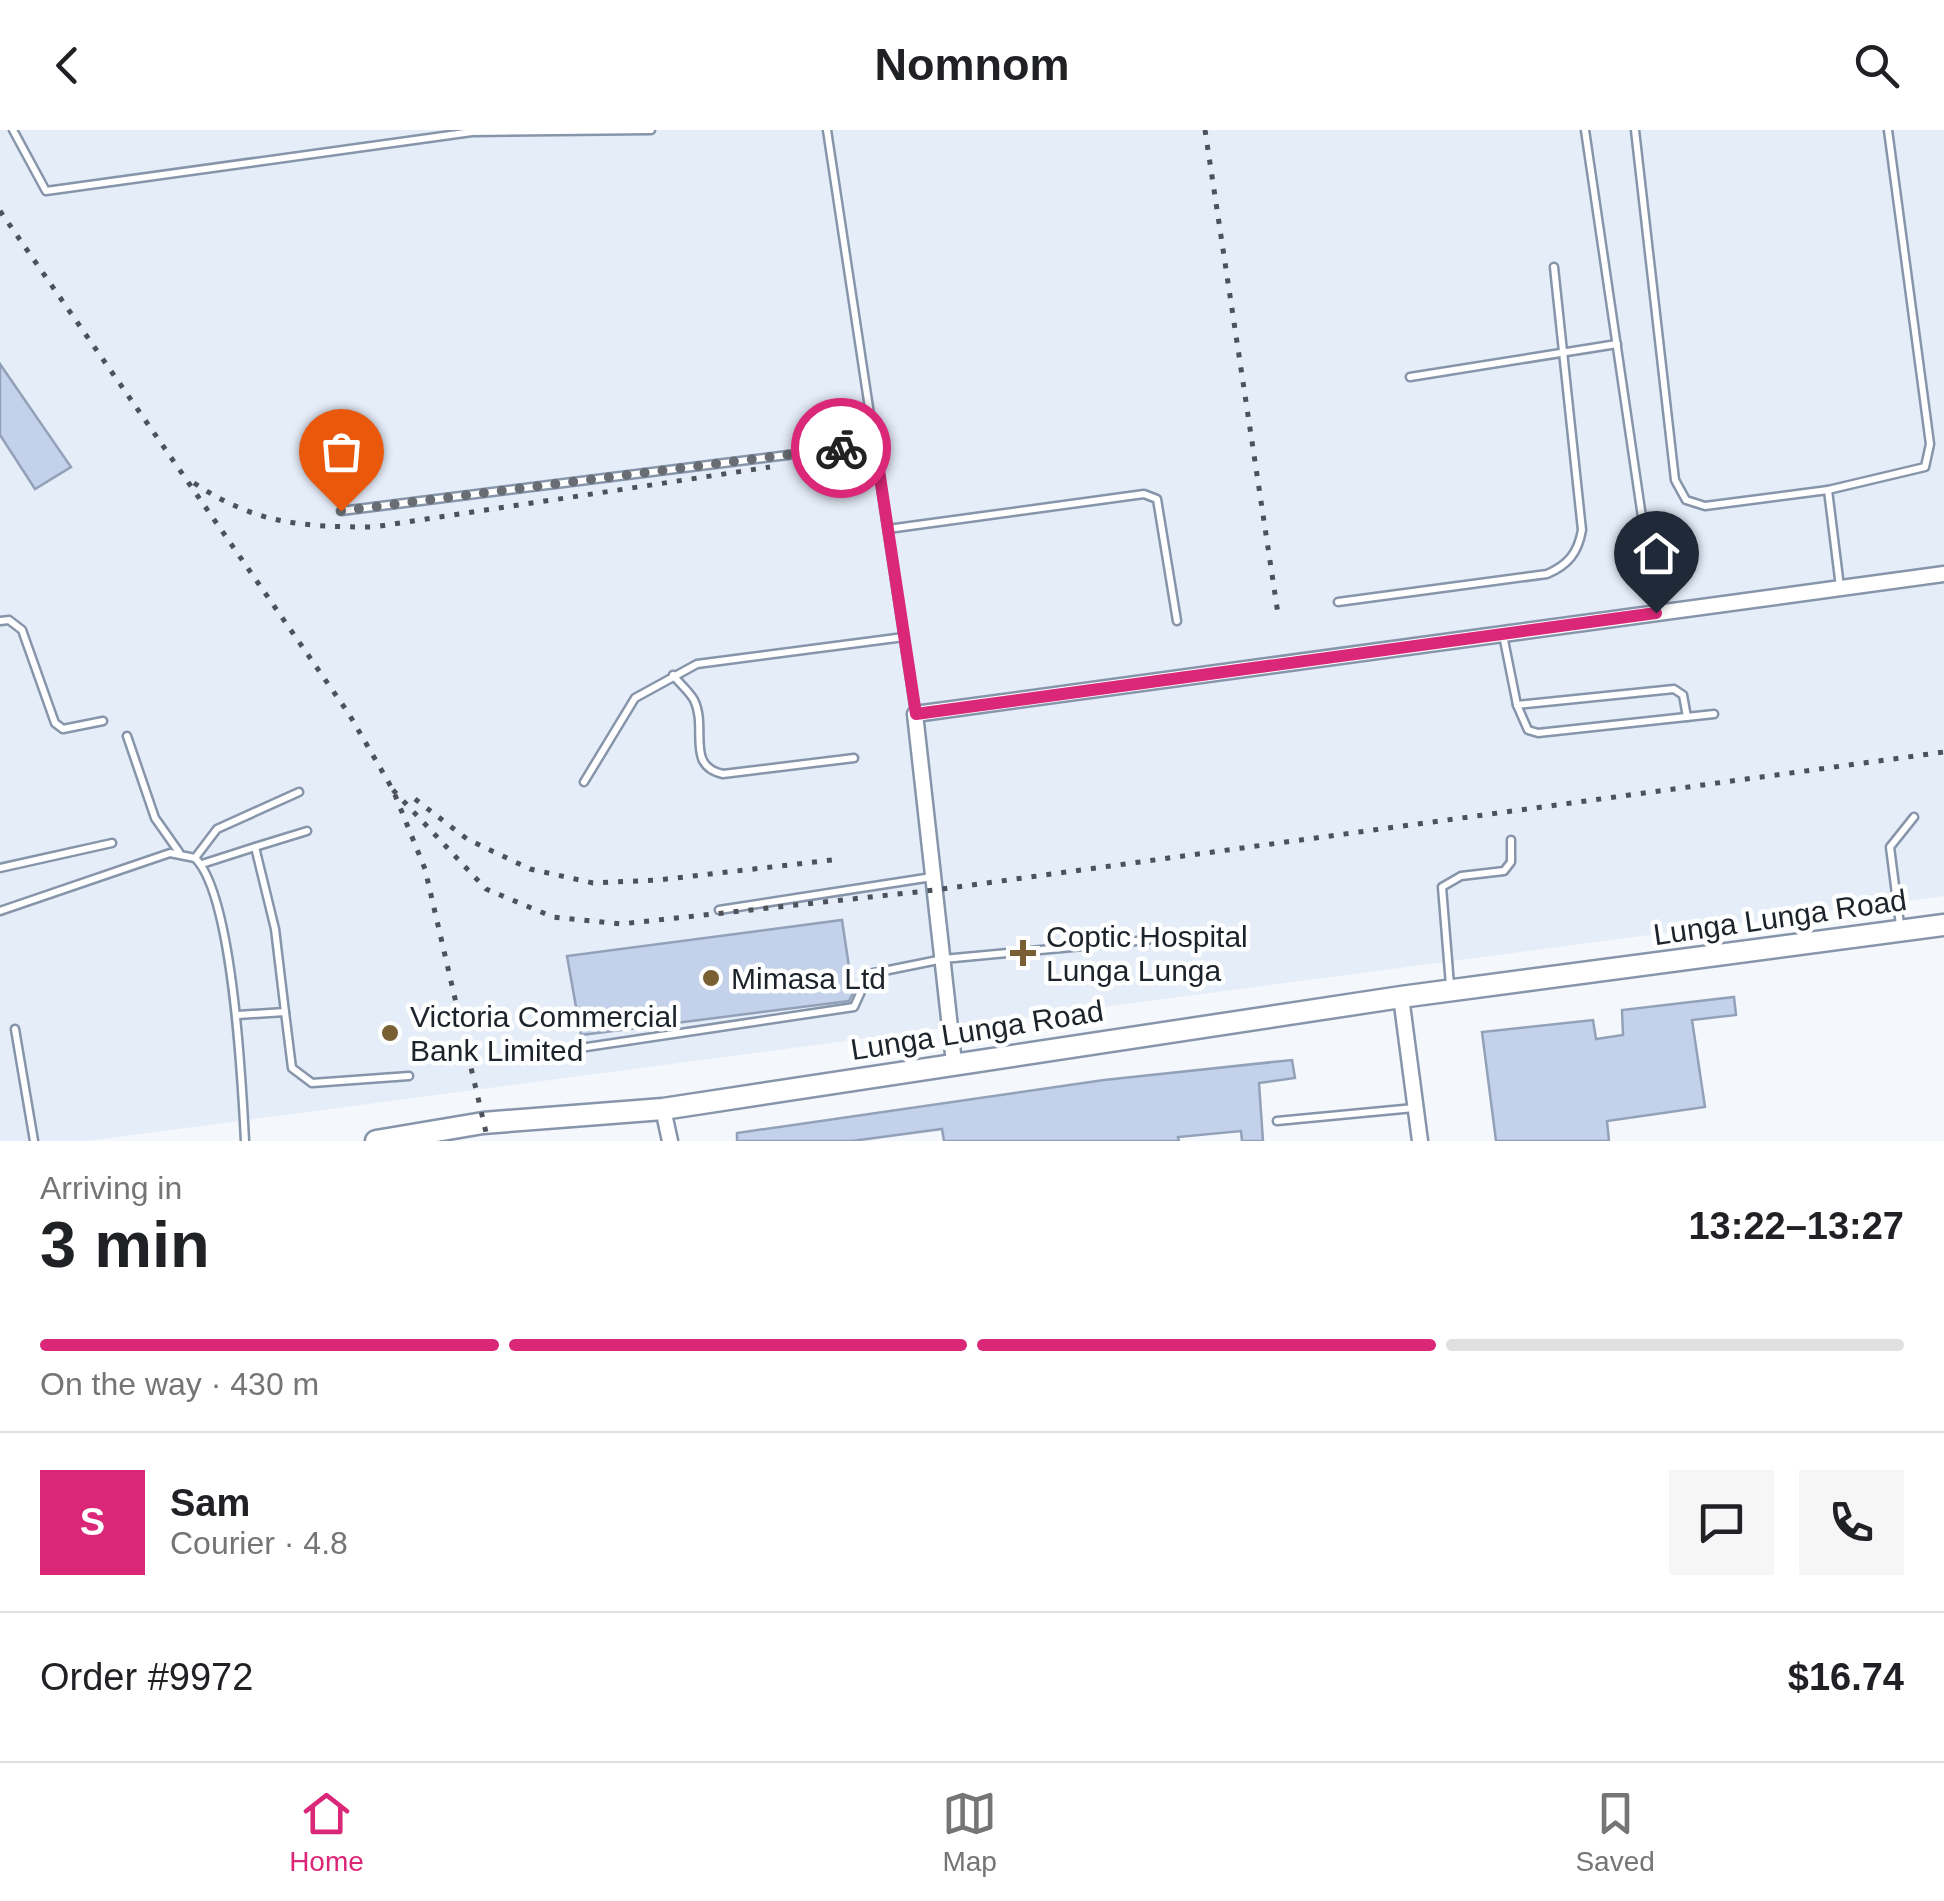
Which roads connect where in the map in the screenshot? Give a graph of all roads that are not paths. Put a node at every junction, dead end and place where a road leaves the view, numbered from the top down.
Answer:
1 (13, 130) edge
2 (651, 130) edge
3 (827, 130) edge
4 (1585, 130) edge
5 (1635, 130) edge
6 (1888, 130) edge
7 (472, 131) edge
8 (1554, 267) dead end
9 (1616, 344) junction
10 (1563, 352) junction
11 (1410, 377) dead end
12 (875, 444) junction
13 (1828, 490) junction
14 (341, 511) dead end
15 (888, 529) junction
16 (1944, 574) edge
17 (1840, 588) junction
18 (1338, 602) dead end
19 (1656, 613) junction
20 (1177, 620) dead end
21 (0, 621) edge
22 (1502, 634) junction
23 (904, 637) junction
24 (673, 676) junction
25 (1517, 705) junction
26 (916, 714) junction
27 (1714, 714) dead end
28 (1688, 717) junction
29 (103, 721) dead end
30 (127, 736) dead end
31 (854, 758) dead end
32 (584, 782) dead end
33 (299, 792) dead end
34 (1914, 817) dead end
35 (306, 831) dead end
36 (1511, 840) dead end
37 (112, 843) dead end
38 (255, 847) junction
39 (180, 854) junction
40 (199, 861) junction
41 (0, 868) edge
42 (933, 876) junction
43 (719, 910) dead end
44 (0, 911) edge
45 (1944, 925) edge
46 (1900, 931) junction
47 (1148, 940) dead end
48 (942, 959) junction
49 (1450, 991) junction
50 (1400, 998) junction
51 (286, 1012) junction
52 (238, 1015) junction
53 (15, 1029) dead end
54 (506, 1059) dead end
55 (954, 1063) junction
56 (410, 1076) dead end
57 (1416, 1108) junction
58 (663, 1109) junction
59 (1277, 1122) dead end
60 (467, 1134) edge
61 (34, 1141) edge
62 (245, 1141) edge
63 (376, 1141) edge
64 (670, 1141) edge
65 (1420, 1141) edge

1 - 7 lane
2 - 7 lane
3 - 12 lane
4 - 9 lane
5 - 13 lane
6 - 13 lane
8 - 10 lane
9 - 10 lane
9 - 19 lane
10 - 11 lane
10 - 18 lane
12 - 14 lane
12 - 15 lane
13 - 17 lane
15 - 20 lane
15 - 23 lane
16 - 17 street
17 - 19 street
19 - 22 street
21 - 29 lane
22 - 25 lane
22 - 26 street
23 - 24 lane
23 - 26 lane
24 - 31 lane
24 - 32 lane
25 - 28 lane
25 - 28 lane
26 - 42 street
27 - 28 lane
30 - 39 lane
33 - 40 lane
34 - 46 lane
35 - 38 lane
36 - 49 lane
37 - 41 lane
38 - 40 lane
38 - 51 lane
39 - 40 lane
39 - 44 lane
40 - 52 lane
42 - 43 lane
42 - 48 street
45 - 46 main road, Lunga Lunga Road
46 - 49 main road, Lunga Lunga Road
47 - 48 lane
48 - 54 lane
48 - 55 street
49 - 50 main road, Lunga Lunga Road
50 - 55 main road, Lunga Lunga Road
50 - 57 street
51 - 52 lane
51 - 56 lane
52 - 62 lane
53 - 61 lane
55 - 58 main road, Lunga Lunga Road
57 - 59 lane
57 - 65 street
58 - 60 main road, Lunga Lunga Road
58 - 64 street
60 - 63 main road, Lunga Lunga Road

